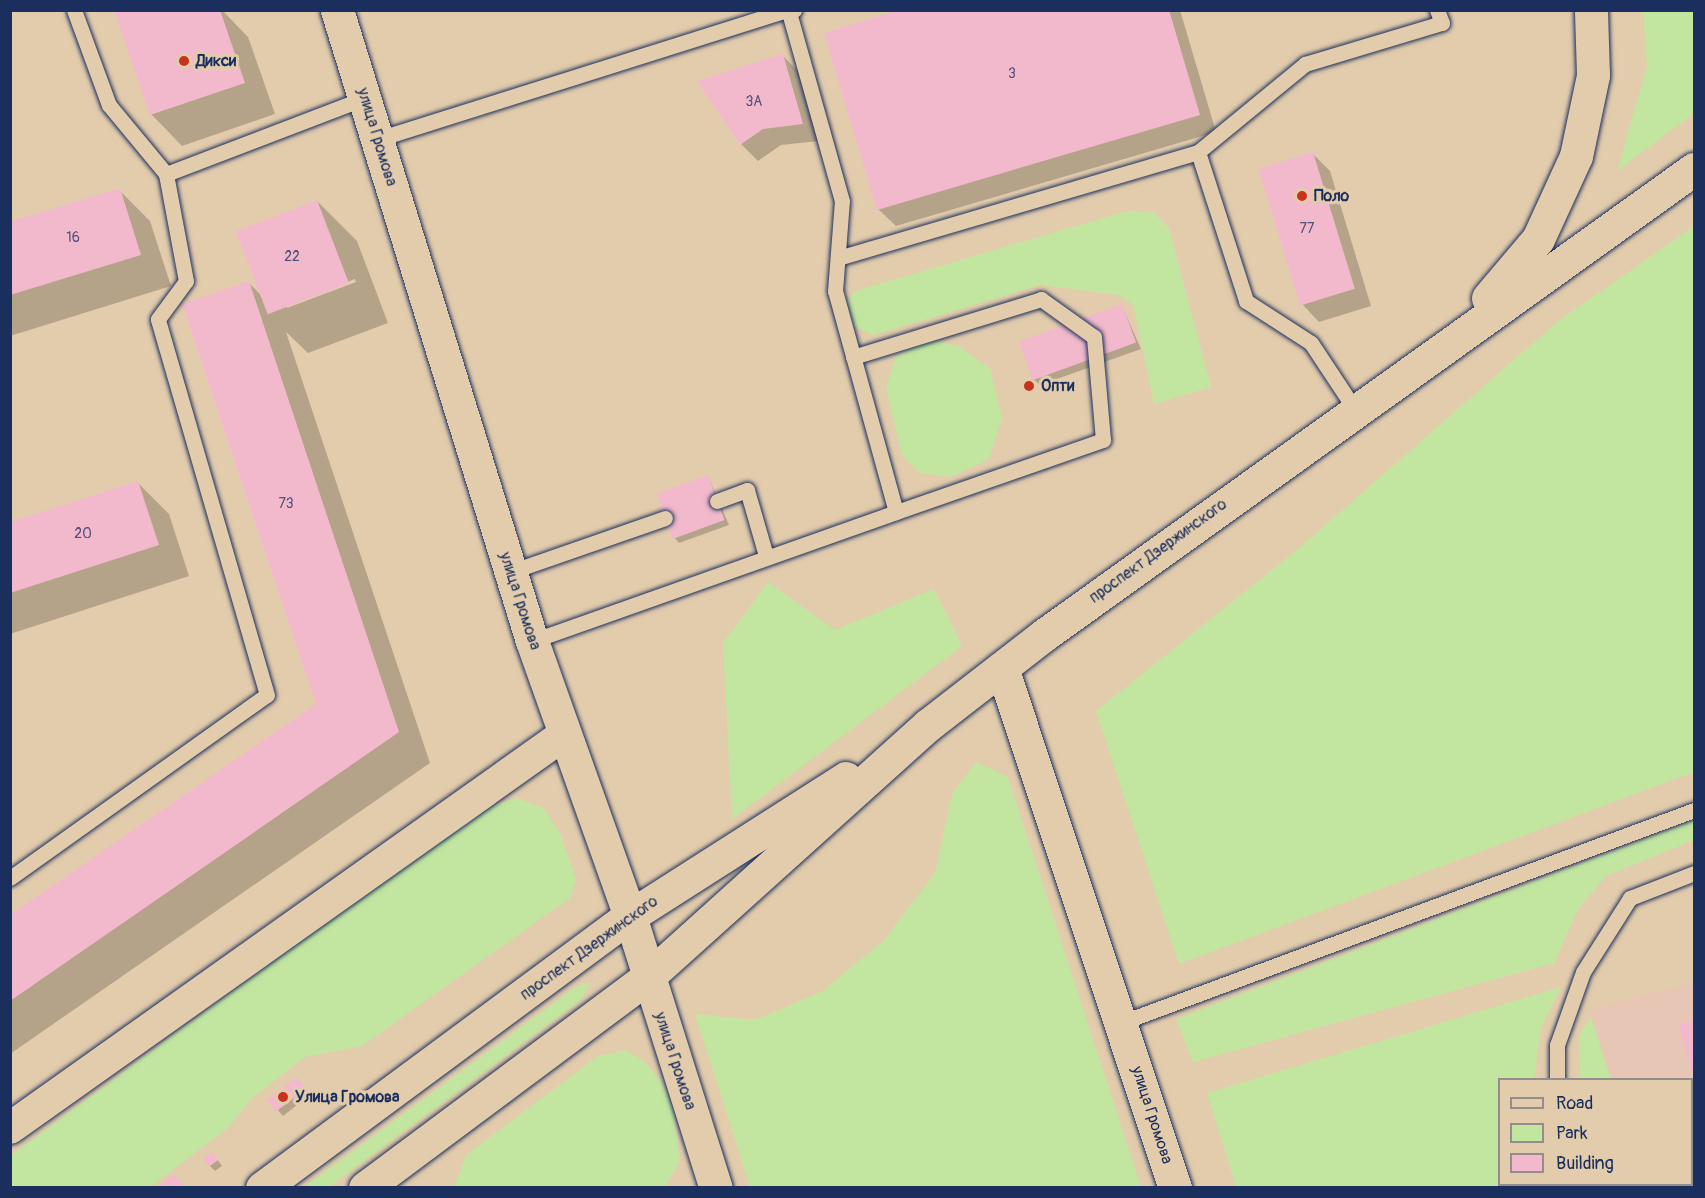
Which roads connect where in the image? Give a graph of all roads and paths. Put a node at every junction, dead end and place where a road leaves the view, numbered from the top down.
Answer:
1 (74, 10) edge
2 (337, 10) edge
3 (1437, 10) edge
4 (1592, 10) edge
5 (790, 11) edge
6 (365, 98) junction
7 (378, 139) junction
8 (1198, 152) junction
9 (1695, 169) edge
10 (166, 174) junction
11 (838, 258) junction
12 (853, 357) junction
13 (1392, 381) junction
14 (1354, 408) junction
15 (717, 501) dead end
16 (896, 512) junction
17 (665, 518) dead end
18 (766, 556) junction
19 (510, 572) junction
20 (532, 641) junction
21 (1002, 668) junction
22 (928, 725) junction
23 (565, 734) junction
24 (1695, 810) edge
25 (1695, 873) edge
26 (10, 878) edge
27 (630, 916) junction
28 (648, 977) junction
29 (1123, 1022) junction
30 (1557, 1078) edge
31 (10, 1128) edge
32 (708, 1184) edge
33 (262, 1188) edge
34 (365, 1188) edge
35 (1176, 1188) edge

1 - 10 lane
2 - 6 main road, улица Громова
3 - 8 lane
4 - 13 main road
5 - 7 lane
5 - 11 lane
6 - 7 main road, улица Громова
6 - 10 lane
7 - 19 main road, улица Громова
8 - 11 lane
8 - 14 lane
9 - 13 main road
10 - 26 lane
11 - 12 lane
12 - 16 lane
12 - 16 lane
13 - 14 main road, проспект Дзержинского
14 - 21 main road, проспект Дзержинского
15 - 18 lane
16 - 18 lane
17 - 19 lane
18 - 20 lane
19 - 20 main road, улица Громова
20 - 23 main road, улица Громова
21 - 22 main road, проспект Дзержинского
21 - 29 main road, улица Громова
22 - 27 main road, проспект Дзержинского
22 - 28 main road, проспект Дзержинского
23 - 27 main road, улица Громова
23 - 31 street
24 - 29 lane
25 - 30 lane
27 - 28 main road, улица Громова
27 - 33 main road, проспект Дзержинского
28 - 32 main road, улица Громова
28 - 34 main road, проспект Дзержинского
29 - 35 main road, улица Громова

